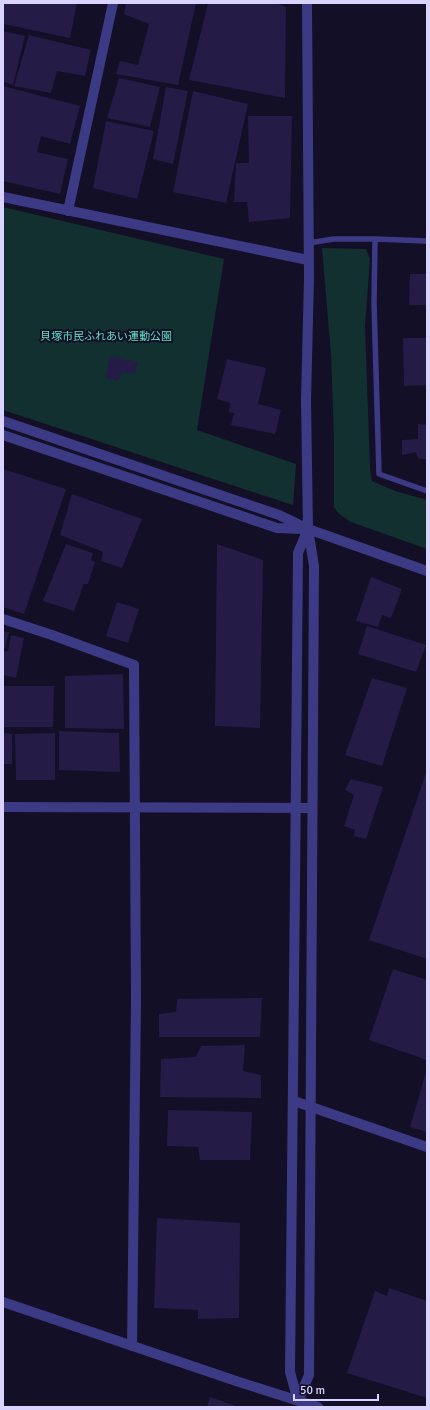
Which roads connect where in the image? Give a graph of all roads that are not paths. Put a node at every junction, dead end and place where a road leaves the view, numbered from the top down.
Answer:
1 (113, 3) edge
2 (307, 3) edge
3 (3, 197) edge
4 (68, 210) junction
5 (375, 239) junction
6 (427, 241) edge
7 (308, 243) junction
8 (308, 260) junction
9 (3, 421) edge
10 (3, 435) edge
11 (427, 491) edge
12 (308, 529) junction
13 (427, 571) edge
14 (3, 619) edge
15 (3, 807) edge
16 (135, 808) junction
17 (296, 808) junction
18 (312, 808) junction
19 (294, 1101) junction
20 (310, 1107) junction
21 (427, 1147) edge
22 (3, 1302) edge
23 (132, 1346) junction
24 (297, 1404) edge
25 (318, 1407) edge

1 - 4 street
2 - 7 street
3 - 4 street
4 - 8 street
5 - 6 lane
5 - 7 lane
5 - 11 lane
7 - 8 street
8 - 12 street
9 - 12 street
10 - 12 street
12 - 13 street
12 - 17 street
12 - 18 street
14 - 16 street
15 - 16 street
16 - 17 street
16 - 23 street
17 - 18 street
17 - 19 street
18 - 20 street
19 - 20 street
19 - 24 street
20 - 21 street
20 - 24 street
22 - 23 street
23 - 24 street
24 - 25 street

